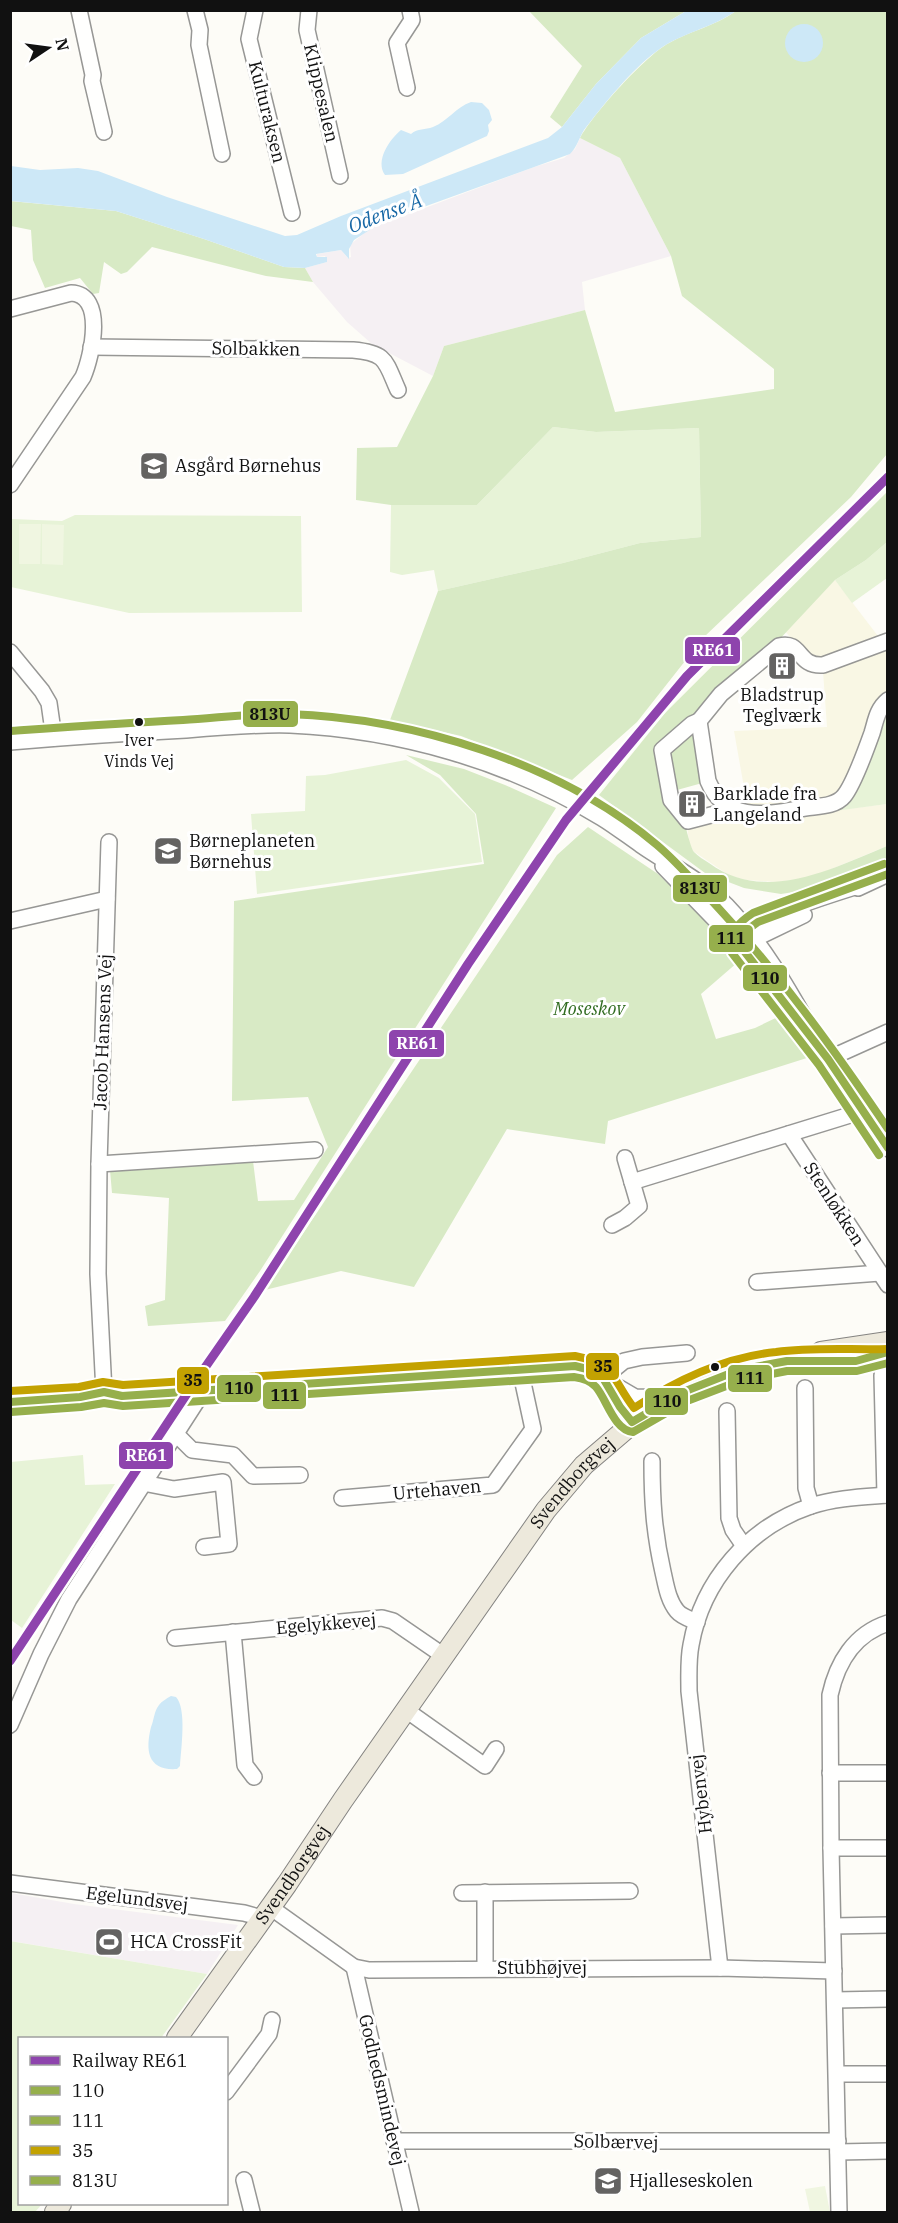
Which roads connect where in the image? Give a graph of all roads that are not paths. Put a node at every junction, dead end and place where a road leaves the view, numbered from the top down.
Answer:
1 (80, 10) edge
2 (195, 10) edge
3 (255, 10) edge
4 (309, 10) edge
5 (410, 10) edge
6 (407, 88) dead end
7 (104, 132) dead end
8 (222, 153) dead end
9 (340, 176) dead end
10 (292, 213) dead end
11 (10, 309) edge
12 (91, 347) junction
13 (398, 390) dead end
14 (10, 485) edge
15 (888, 641) edge
16 (10, 652) edge
17 (888, 700) edge
18 (699, 721) junction
19 (54, 738) junction
20 (10, 742) edge
21 (734, 809) junction
22 (109, 842) dead end
23 (888, 874) edge
24 (107, 899) junction
25 (10, 921) edge
26 (746, 937) junction
27 (888, 1032) edge
28 (828, 1059) junction
29 (863, 1110) junction
30 (789, 1134) junction
31 (888, 1149) edge
32 (315, 1150) dead end
33 (625, 1158) dead end
34 (99, 1164) junction
35 (632, 1182) junction
36 (612, 1225) dead end
37 (884, 1279) edge
38 (757, 1282) dead end
39 (888, 1342) edge
40 (888, 1352) edge
41 (687, 1353) dead end
42 (856, 1361) junction
43 (777, 1362) junction
44 (885, 1367) edge
45 (520, 1369) junction
46 (603, 1378) junction
47 (805, 1389) dead end
48 (204, 1390) junction
49 (104, 1392) junction
50 (668, 1398) junction
51 (10, 1402) edge
52 (727, 1411) dead end
53 (632, 1422) junction
54 (176, 1434) junction
55 (652, 1461) dead end
56 (300, 1475) dead end
57 (143, 1483) junction
58 (886, 1495) edge
59 (342, 1498) dead end
60 (811, 1506) junction
61 (744, 1546) junction
62 (204, 1547) dead end
63 (697, 1622) junction
64 (888, 1623) edge
65 (233, 1632) junction
66 (175, 1638) dead end
67 (444, 1656) junction
68 (406, 1710) junction
69 (10, 1725) edge
70 (496, 1749) dead end
71 (830, 1773) junction
72 (888, 1773) edge
73 (254, 1777) dead end
74 (831, 1848) junction
75 (888, 1848) edge
76 (10, 1883) edge
77 (630, 1891) dead end
78 (485, 1892) junction
79 (462, 1893) dead end
80 (266, 1912) junction
81 (888, 1924) edge
82 (833, 1926) junction
83 (354, 1967) junction
84 (485, 1968) junction
85 (720, 1968) junction
86 (834, 1971) junction
87 (888, 1999) edge
88 (835, 2000) junction
89 (272, 2020) dead end
90 (183, 2036) edge
91 (232, 2070) edge
92 (837, 2074) junction
93 (888, 2074) edge
94 (228, 2085) edge
95 (394, 2141) junction
96 (838, 2147) junction
97 (888, 2151) edge
98 (244, 2180) dead end
99 (252, 2212) edge
100 (411, 2212) edge
101 (839, 2212) edge

1 - 7 street
2 - 8 street
3 - 10 street, Kulturaksen
4 - 9 street, Klippesalen
5 - 6 street
11 - 12 street
12 - 13 street, Solbakken
12 - 14 street
15 - 18 street
16 - 19 street
17 - 21 street
18 - 21 street
18 - 21 street
19 - 20 street
19 - 26 street
22 - 24 street, Jacob Hansens Vej
23 - 26 street
24 - 25 street
24 - 34 street, Jacob Hansens Vej
26 - 28 street
27 - 28 street
28 - 29 street
29 - 30 street
29 - 31 street
30 - 35 street
30 - 37 street, Stenløkken
32 - 34 street
33 - 35 street
34 - 49 street, Jacob Hansens Vej
35 - 36 street
37 - 38 street, Stenløkken
39 - 43 main road
40 - 42 main road
41 - 46 street
42 - 43 main road, Svendborgvej
42 - 44 main road, Svendborgvej
43 - 50 main road, Svendborgvej
44 - 58 street, Hybenvej
45 - 46 street
45 - 48 street
45 - 59 street, Urtehaven
46 - 50 street
46 - 53 street
47 - 60 street
48 - 49 street
48 - 54 street
49 - 51 street
50 - 53 main road, Svendborgvej
52 - 61 street
53 - 67 main road, Svendborgvej
54 - 56 street
54 - 57 street
55 - 63 street
57 - 62 street
57 - 69 street
58 - 60 street, Hybenvej
60 - 61 street, Hybenvej
61 - 63 street, Hybenvej
63 - 85 street, Hybenvej
64 - 71 street
65 - 66 street, Egelykkevej
65 - 67 street, Egelykkevej
65 - 73 street
67 - 68 main road, Svendborgvej
68 - 70 street
68 - 80 main road, Svendborgvej
71 - 72 street
71 - 74 street
74 - 75 street
74 - 82 street
76 - 80 street, Egelundsvej
77 - 78 street
78 - 79 street
78 - 84 street
80 - 83 street
80 - 90 main road, Svendborgvej
81 - 82 street
82 - 86 street
83 - 84 street, Stubhøjvej
83 - 95 street, Godhedsmindevej
84 - 85 street, Stubhøjvej
85 - 86 street, Stubhøjvej
86 - 88 street
87 - 88 street
88 - 92 street
89 - 91 street
91 - 94 street
92 - 93 street
92 - 96 street
95 - 96 street, Solbærvej
95 - 100 street, Godhedsmindevej
96 - 97 street, Solbærvej
96 - 101 street
98 - 99 street

